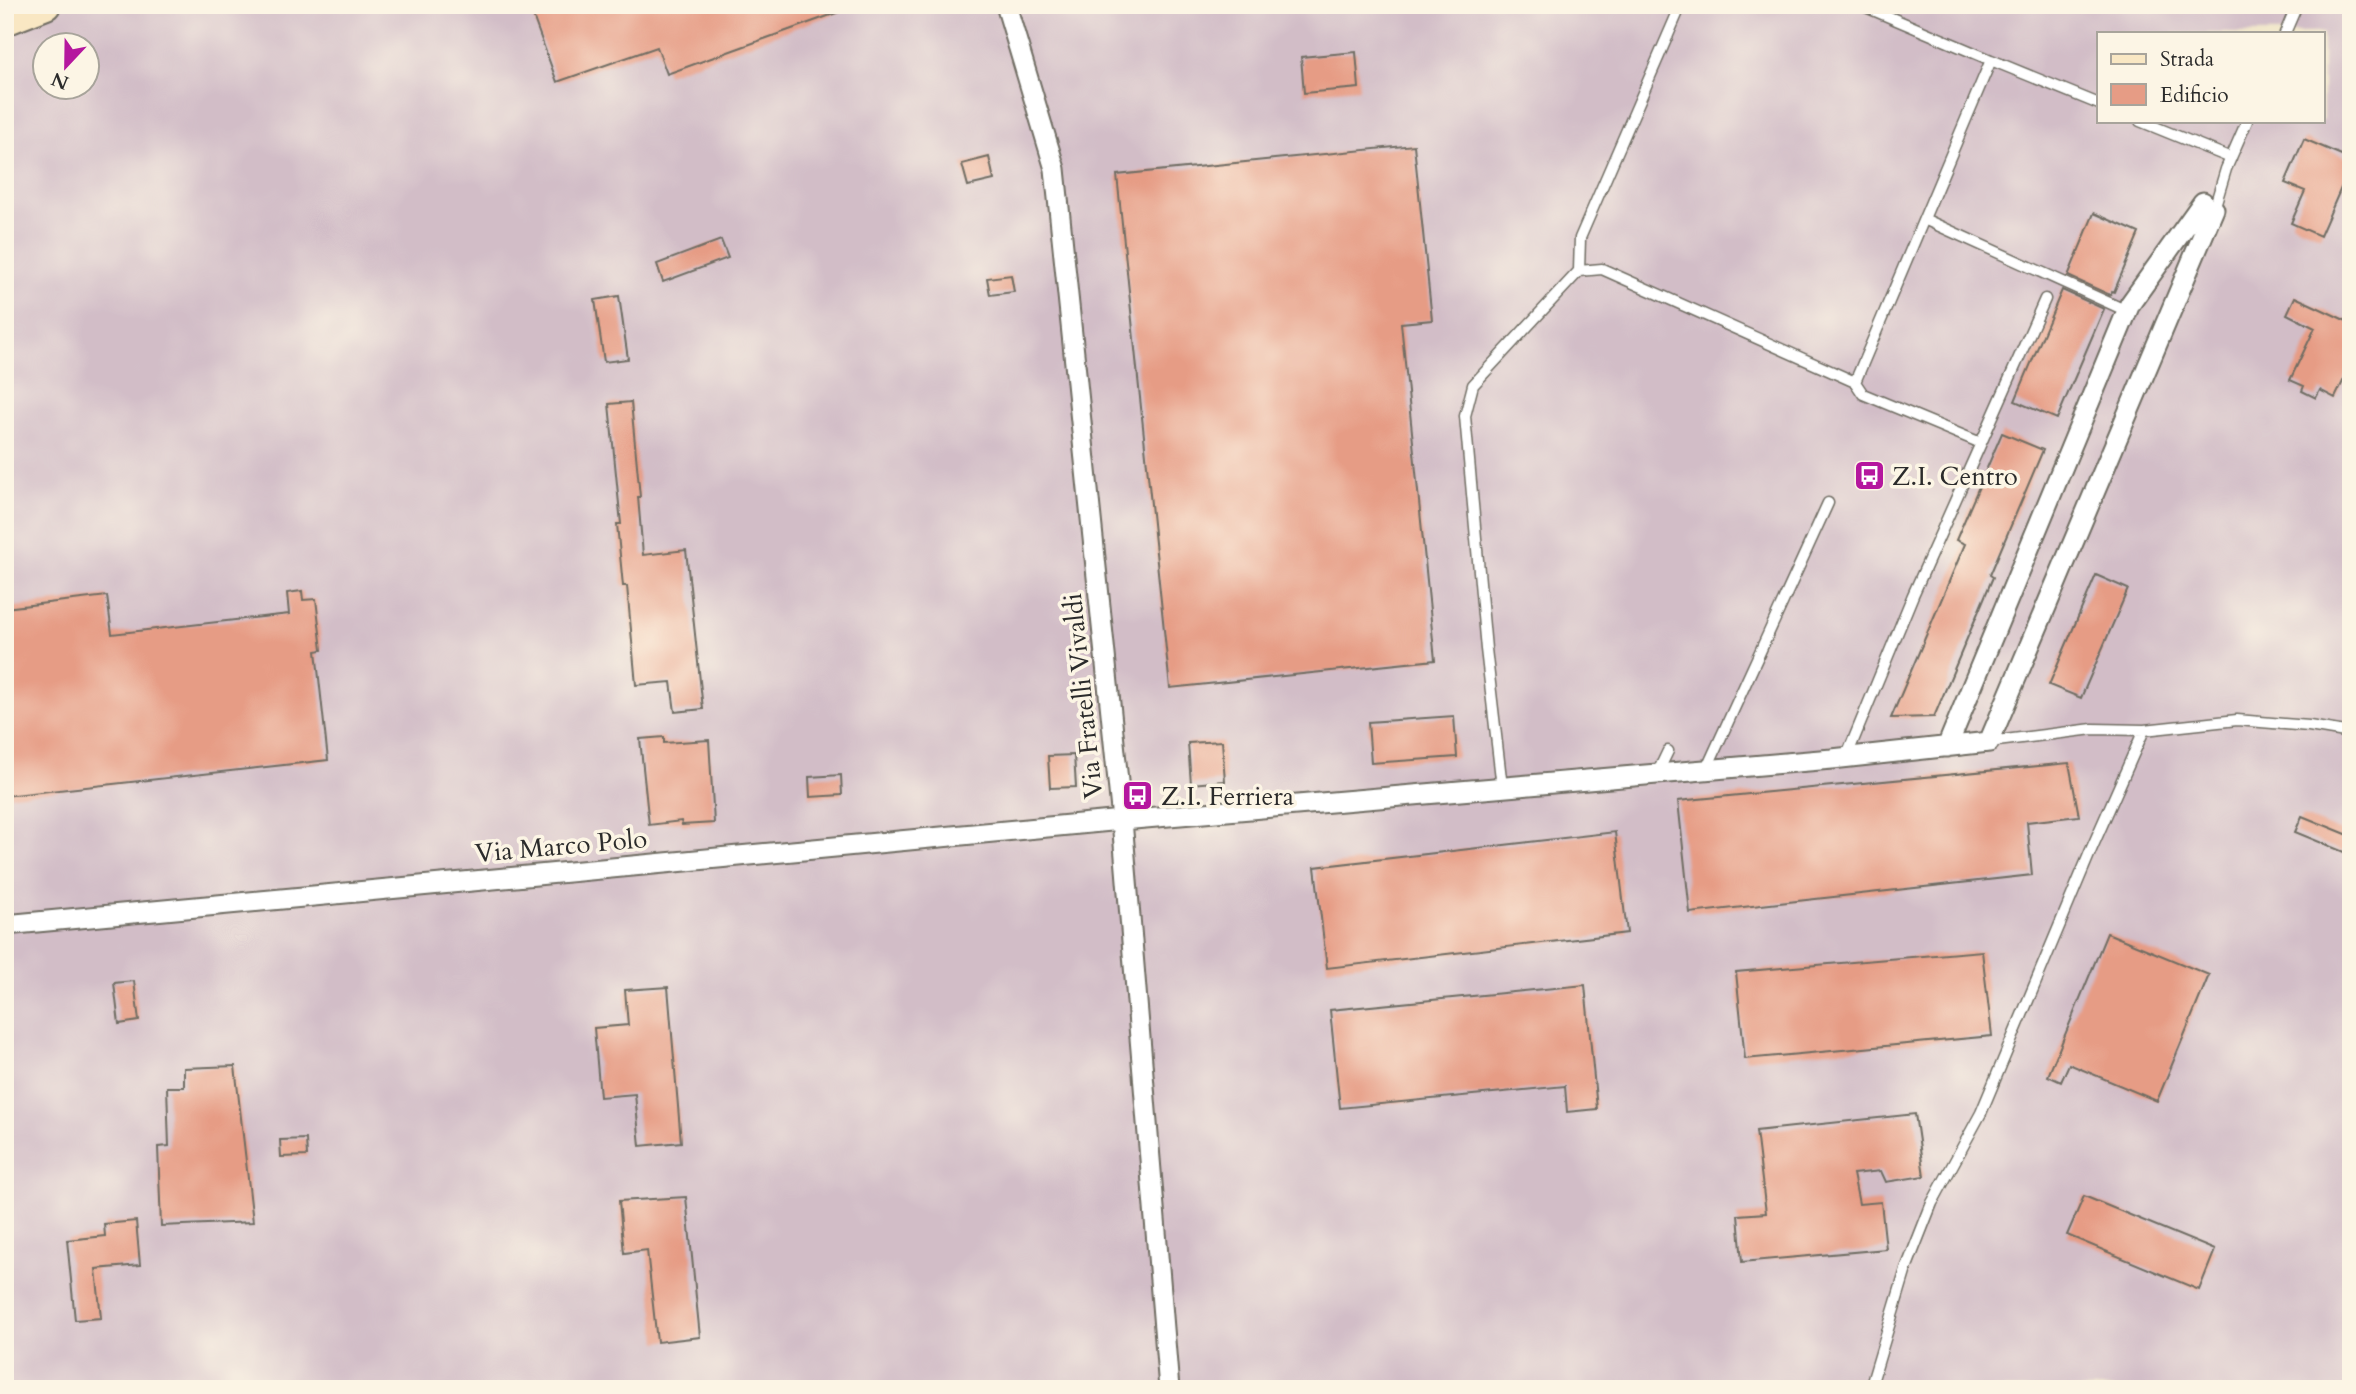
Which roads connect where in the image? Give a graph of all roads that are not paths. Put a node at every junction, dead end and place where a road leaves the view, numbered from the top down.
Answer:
1 (46, 5) edge
2 (1006, 5) edge
3 (1681, 5) edge
4 (1861, 5) edge
5 (2297, 5) edge
6 (5, 21) edge
7 (2285, 32) edge
8 (1991, 60) junction
9 (2097, 103) edge
10 (2142, 122) edge
11 (2247, 122) edge
12 (2231, 158) junction
13 (2208, 206) junction
14 (1924, 219) junction
15 (1580, 271) junction
16 (2045, 299) dead end
17 (2127, 311) junction
18 (1855, 382) junction
19 (1981, 443) junction
20 (1828, 503) dead end
21 (2144, 730) junction
22 (2351, 733) edge
23 (1989, 742) junction
24 (1947, 747) junction
25 (1668, 751) dead end
26 (1846, 758) junction
27 (1705, 771) junction
28 (1657, 775) junction
29 (1502, 787) junction
30 (1122, 820) junction
31 (5, 925) edge
32 (1169, 1389) edge
33 (1870, 1389) edge

1 - 6 main road
2 - 30 street, Via Fratelli Vivaldi
3 - 15 lane
4 - 8 lane
5 - 7 lane
8 - 9 lane
8 - 14 lane
10 - 12 lane
11 - 12 lane
12 - 13 lane
13 - 17 street
13 - 23 street
14 - 17 lane
14 - 18 lane
15 - 18 lane
15 - 29 lane
16 - 19 lane
17 - 24 street
18 - 19 lane
19 - 26 lane
20 - 27 lane
21 - 22 lane
21 - 23 lane
21 - 33 lane
23 - 24 street, Via Marco Polo
24 - 26 street, Via Marco Polo
25 - 28 lane
26 - 27 street, Via Marco Polo
27 - 28 street, Via Marco Polo
28 - 29 street, Via Marco Polo
29 - 30 street, Via Marco Polo
30 - 31 street, Via Marco Polo
30 - 32 street, Via Fratelli Vivaldi

